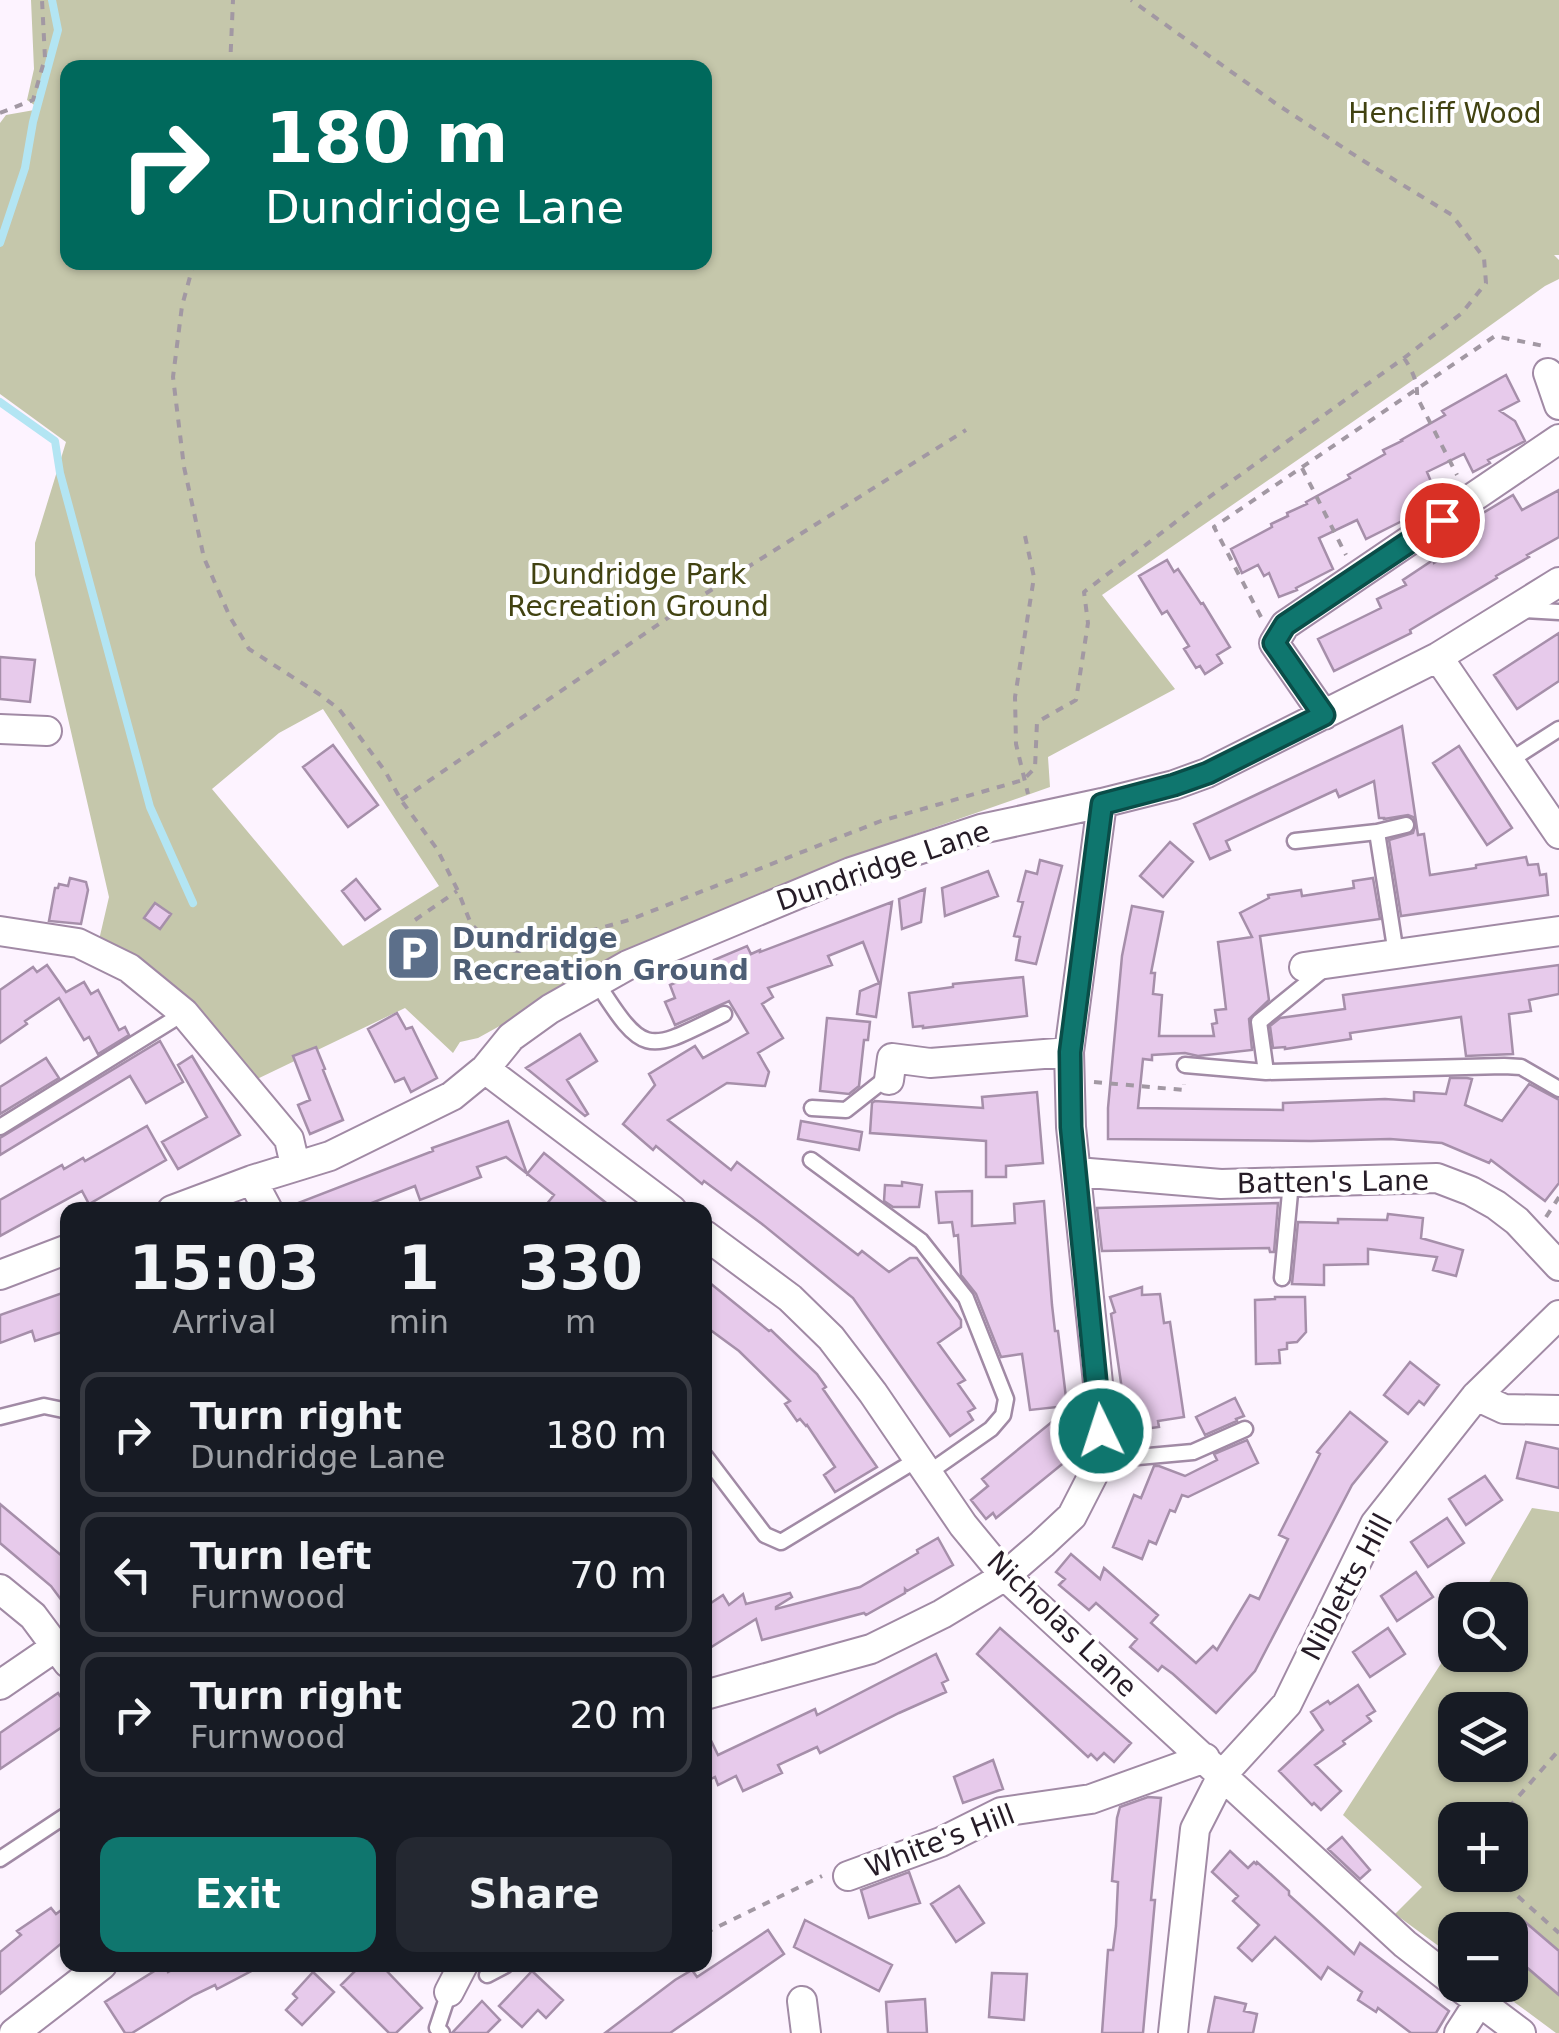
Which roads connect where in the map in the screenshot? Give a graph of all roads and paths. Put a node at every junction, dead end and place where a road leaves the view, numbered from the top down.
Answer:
1 (42, 0) edge
2 (234, 0) edge
3 (1131, 0) edge
4 (230, 60) edge
5 (0, 113) edge
6 (192, 270) edge
7 (1404, 358) junction
8 (1548, 373) joint
9 (1418, 388) junction
10 (1559, 404) edge
11 (966, 430) dead end
12 (1559, 439) edge
13 (1302, 468) junction
14 (1470, 501) junction
15 (1210, 519) dead end
16 (1214, 527) junction
17 (1025, 536) dead end
18 (1357, 578) junction
19 (1559, 582) edge
20 (1517, 610) junction
21 (1559, 612) edge
22 (1274, 643) junction
23 (1438, 657) junction
24 (1324, 715) junction
25 (1559, 729) edge
26 (0, 730) edge
27 (46, 731) dead end
28 (1509, 761) junction
29 (1023, 780) junction
30 (401, 800) junction
31 (1102, 804) junction
32 (1033, 818) junction
33 (1406, 826) dead end
34 (1377, 832) junction
35 (1559, 834) edge
36 (1295, 841) dead end
37 (458, 890) junction
38 (415, 920) dead end
39 (0, 931) edge
40 (1559, 931) edge
41 (1396, 954) junction
42 (1318, 965) joint
43 (597, 983) junction
44 (184, 1013) junction
45 (724, 1014) dead end
46 (891, 1063) joint
47 (1185, 1064) joint
48 (1069, 1066) junction
49 (484, 1069) junction
50 (1266, 1072) junction
51 (1559, 1088) edge
52 (812, 1108) dead end
53 (0, 1127) edge
54 (811, 1160) dead end
55 (295, 1165) junction
56 (1077, 1172) junction
57 (252, 1180) junction
58 (1291, 1182) junction
59 (193, 1202) edge
60 (264, 1202) edge
61 (661, 1202) edge
62 (712, 1239) edge
63 (60, 1252) edge
64 (1559, 1266) edge
65 (0, 1275) edge
66 (1282, 1278) dead end
67 (1559, 1316) edge
68 (1476, 1396) junction
69 (60, 1409) edge
70 (1559, 1410) edge
71 (0, 1417) edge
72 (1244, 1429) dead end
73 (1099, 1455) junction
74 (712, 1465) edge
75 (923, 1466) junction
76 (1005, 1576) junction
77 (0, 1589) edge
78 (60, 1652) edge
79 (60, 1656) edge
80 (0, 1685) edge
81 (712, 1693) edge
82 (1559, 1750) edge
83 (1214, 1766) junction
84 (1514, 1802) edge
85 (60, 1819) edge
86 (0, 1859) edge
87 (848, 1876) joint
88 (1513, 1892) edge
89 (712, 1930) edge
90 (1559, 1932) edge
91 (1438, 1970) edge
92 (93, 1972) edge
93 (475, 1972) edge
94 (449, 1992) joint
95 (802, 2002) dead end
96 (1463, 2002) edge
97 (1480, 2002) edge
98 (438, 2031) edge
99 (14, 2033) edge
100 (806, 2033) edge
101 (1173, 2033) edge
102 (1460, 2033) edge
103 (1521, 2033) edge

1 - 5 path
2 - 4 path
3 - 7 path
6 - 30 path
7 - 9 path
7 - 29 path
8 - 9 path
8 - 10 street
9 - 13 path
9 - 14 path
11 - 30 path
12 - 14 street
13 - 16 path
13 - 18 path
14 - 18 street
15 - 16 path
16 - 22 path
17 - 29 path
18 - 22 street
19 - 20 street, Dundridge Lane
20 - 21 lane
20 - 23 street, Dundridge Lane
22 - 24 street
23 - 24 street, Dundridge Lane
23 - 28 street
24 - 31 street, Dundridge Lane
25 - 28 lane
26 - 27 street
28 - 35 street
29 - 32 path
29 - 37 path
30 - 37 path
31 - 32 street, Dundridge Lane
31 - 48 street
32 - 43 street, Dundridge Lane
33 - 34 lane
34 - 36 lane
34 - 41 lane
37 - 38 path
39 - 44 street
40 - 41 street
41 - 42 street
42 - 50 lane
43 - 45 lane
43 - 49 street, Dundridge Lane
44 - 53 lane
44 - 55 street
46 - 48 street
46 - 52 lane
47 - 48 path
47 - 50 lane
48 - 56 street
49 - 55 street, Dundridge Lane
49 - 61 street
50 - 51 lane
54 - 75 lane
55 - 57 street, Dundridge Lane
56 - 58 street, Batten's Lane
56 - 73 street
57 - 59 street, Dundridge Lane
57 - 60 street
58 - 64 street, Batten's Lane
58 - 66 lane
62 - 75 street, Nicholas Lane
63 - 65 street
67 - 68 street, Nibletts Hill
68 - 70 street
68 - 83 street, Nibletts Hill
69 - 71 lane
72 - 73 lane
73 - 76 street
74 - 75 lane
75 - 76 street, Nicholas Lane
76 - 81 street
76 - 83 street, Nicholas Lane
77 - 78 street
79 - 80 street
82 - 84 path
83 - 87 street, White's Hill
83 - 91 street, Nicholas Lane
83 - 101 street
85 - 86 lane
87 - 89 path
88 - 90 path
92 - 99 street
93 - 94 street
94 - 98 lane
95 - 100 street
96 - 102 street
97 - 103 street, Nicholas Lane

